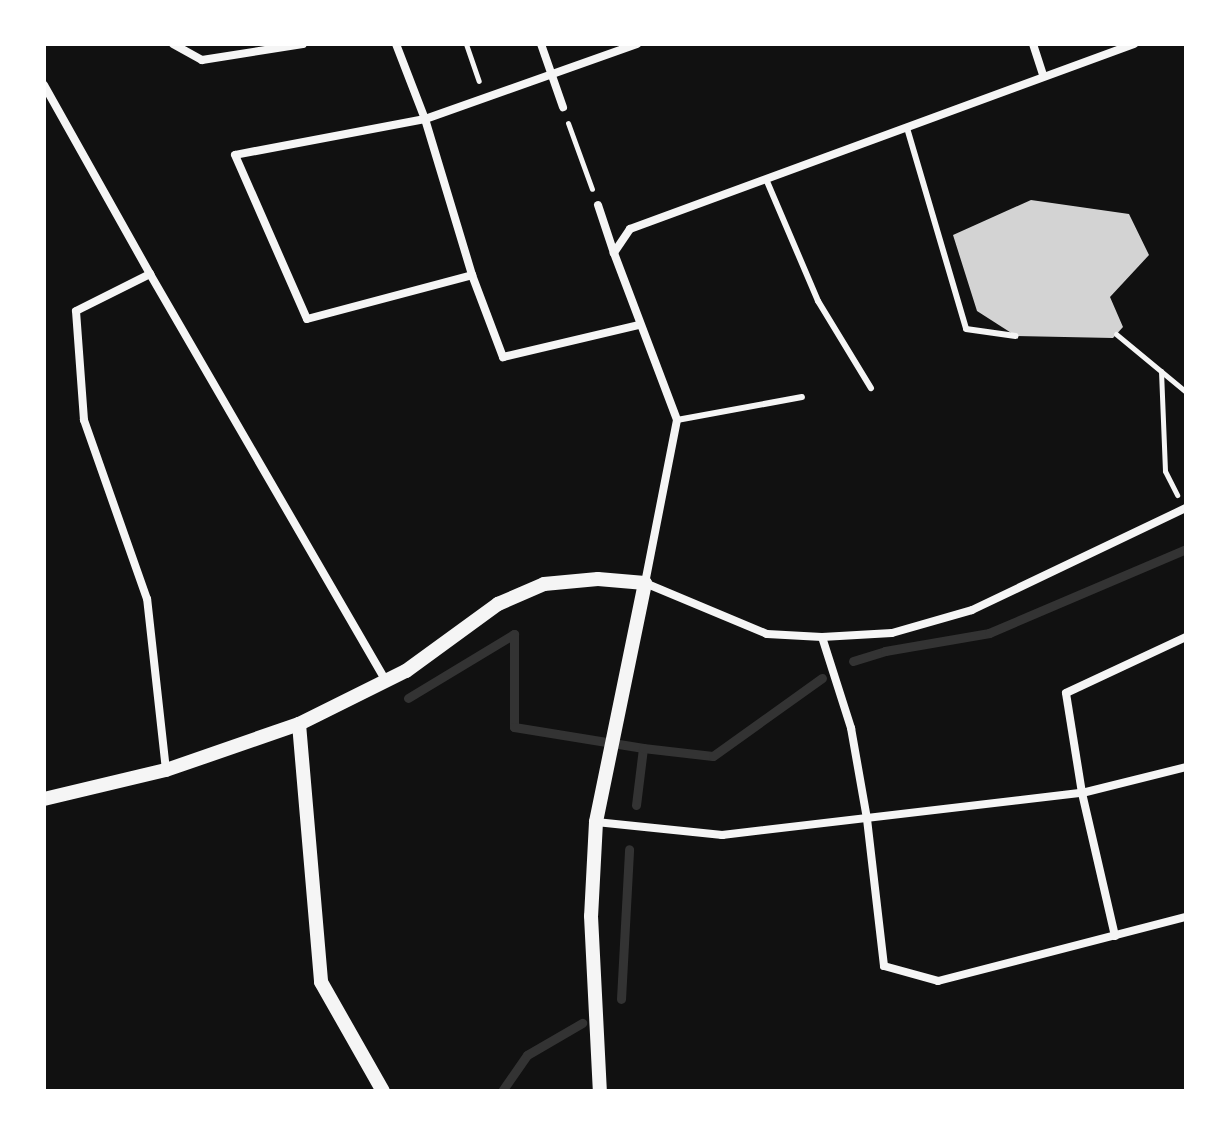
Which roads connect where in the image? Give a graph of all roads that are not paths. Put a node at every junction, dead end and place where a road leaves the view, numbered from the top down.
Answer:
1 (173, 44) edge
2 (303, 44) edge
3 (396, 44) edge
4 (541, 44) edge
5 (637, 44) edge
6 (1033, 44) edge
7 (1134, 44) edge
8 (551, 73) junction
9 (1043, 75) junction
10 (44, 85) edge
11 (563, 107) road end
12 (425, 119) junction
13 (907, 128) junction
14 (766, 179) junction
15 (598, 205) road end
16 (614, 253) junction
17 (150, 274) junction
18 (472, 275) junction
19 (638, 325) junction
20 (1016, 336) dead end
21 (871, 388) dead end
22 (802, 397) dead end
23 (677, 420) junction
24 (1185, 509) edge
25 (645, 583) junction
26 (822, 637) junction
27 (1186, 637) edge
28 (386, 681) junction
29 (299, 724) junction
30 (1186, 767) edge
31 (166, 770) junction
32 (1082, 793) junction
33 (44, 799) edge
34 (867, 819) junction
35 (596, 822) junction
36 (1186, 917) edge
37 (1115, 936) junction
38 (383, 1091) edge
39 (600, 1091) edge

1 - 2 street
3 - 12 street
4 - 8 street
5 - 8 street
6 - 9 street
7 - 9 street
8 - 11 street
8 - 12 street
9 - 13 street
10 - 17 street
12 - 18 street
12 - 18 street
13 - 14 street
13 - 20 lane
14 - 16 street
14 - 21 lane
15 - 16 street
16 - 19 street
17 - 28 street
17 - 31 street
18 - 19 street
19 - 23 street
22 - 23 lane
23 - 25 street
24 - 26 street
25 - 26 street
25 - 28 street
25 - 35 street
26 - 34 street
27 - 32 street
28 - 29 street
29 - 31 street
29 - 38 street
30 - 32 street
31 - 33 street
32 - 34 street
32 - 37 street
34 - 35 street
34 - 37 street
35 - 39 street
36 - 37 street

